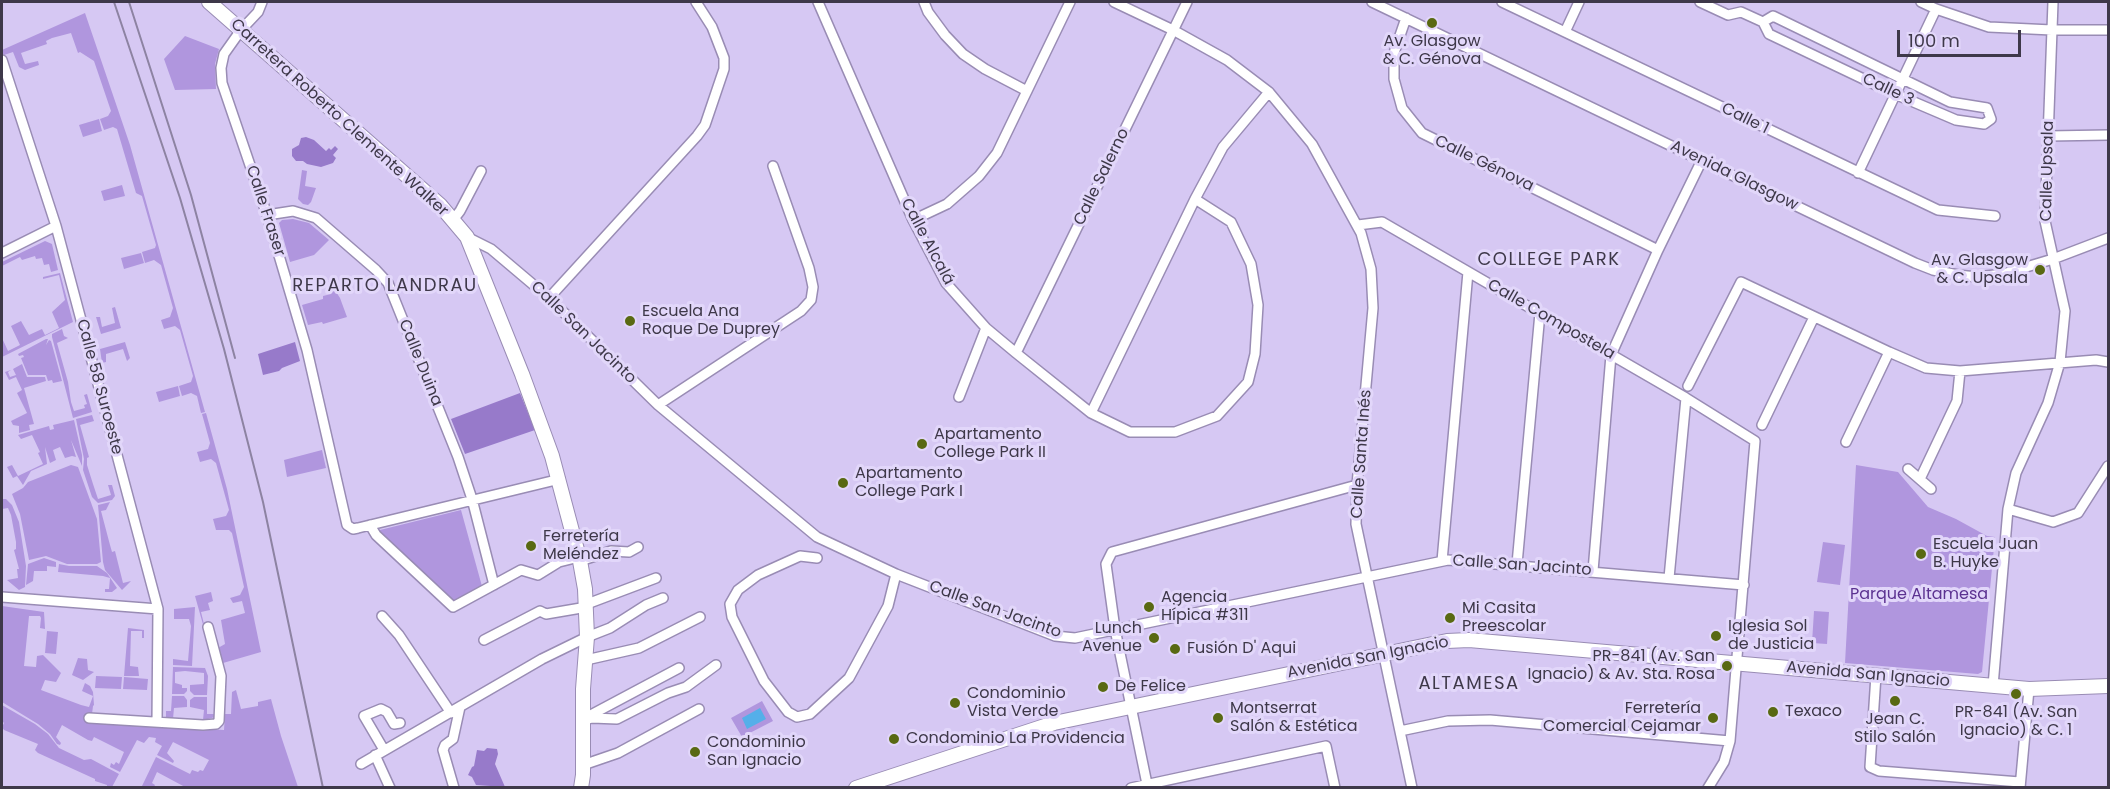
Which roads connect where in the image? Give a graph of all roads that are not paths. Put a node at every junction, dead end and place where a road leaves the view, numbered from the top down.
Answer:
1 (210, 2) edge
2 (262, 2) edge
3 (696, 2) edge
4 (818, 2) edge
5 (924, 2) edge
6 (1070, 2) edge
7 (1114, 2) edge
8 (1187, 2) edge
9 (1372, 2) edge
10 (1502, 2) edge
11 (1579, 2) edge
12 (1700, 2) edge
13 (1739, 2) edge
14 (1922, 2) edge
15 (2053, 2) edge
16 (1936, 9) junction
17 (1741, 12) junction
18 (1406, 18) junction
19 (1762, 22) junction
20 (241, 30) junction
21 (1173, 30) junction
22 (2052, 30) junction
23 (2109, 30) edge
24 (1565, 32) junction
25 (2, 60) edge
26 (1902, 79) junction
27 (1027, 91) junction
28 (1269, 92) junction
29 (1895, 94) junction
30 (2109, 135) edge
31 (2048, 136) junction
32 (1702, 160) junction
33 (773, 166) dead end
34 (481, 171) dead end
35 (1858, 173) junction
36 (1195, 199) junction
37 (267, 215) junction
38 (1995, 216) dead end
39 (453, 220) junction
40 (913, 220) junction
41 (1358, 225) junction
42 (56, 226) junction
43 (467, 237) junction
44 (2109, 238) edge
45 (1658, 250) junction
46 (2, 253) edge
47 (2053, 259) junction
48 (1468, 272) junction
49 (549, 298) junction
50 (1540, 313) junction
51 (1814, 317) junction
52 (986, 328) junction
53 (1888, 352) junction
54 (1016, 353) junction
55 (1611, 355) junction
56 (2060, 362) junction
57 (2109, 362) edge
58 (1960, 371) junction
59 (1688, 386) dead end
60 (959, 397) dead end
61 (1686, 398) junction
62 (658, 405) junction
63 (1091, 413) junction
64 (1762, 425) dead end
65 (1846, 442) dead end
66 (2109, 466) edge
67 (1908, 469) dead end
68 (560, 479) junction
69 (1920, 479) junction
70 (1357, 485) junction
71 (1931, 489) dead end
72 (472, 499) junction
73 (2008, 509) junction
74 (370, 525) junction
75 (638, 547) dead end
76 (817, 558) dead end
77 (579, 559) junction
78 (1442, 561) junction
79 (1517, 564) junction
80 (1593, 571) junction
81 (896, 574) junction
82 (1368, 577) junction
83 (1669, 578) junction
84 (656, 579) dead end
85 (494, 585) junction
86 (1744, 585) junction
87 (2, 597) edge
88 (663, 598) dead end
89 (587, 605) junction
90 (158, 609) junction
91 (382, 616) dead end
92 (700, 618) dead end
93 (208, 627) dead end
94 (1115, 629) junction
95 (587, 637) junction
96 (484, 640) dead end
97 (1384, 654) junction
98 (586, 660) junction
99 (1737, 663) junction
100 (716, 665) dead end
101 (679, 668) dead end
102 (1876, 675) junction
103 (1993, 686) junction
104 (2109, 686) edge
105 (2029, 689) junction
106 (1131, 706) junction
107 (460, 707) junction
108 (699, 709) dead end
109 (451, 713) junction
110 (89, 718) dead end
111 (583, 720) junction
112 (157, 722) junction
113 (400, 723) dead end
114 (1400, 731) junction
115 (1730, 741) junction
116 (380, 753) junction
117 (361, 764) dead end
118 (583, 765) junction
119 (1147, 784) junction
120 (2020, 785) edge
121 (390, 788) edge
122 (454, 788) edge
123 (580, 788) edge
124 (856, 788) edge
125 (1131, 788) edge
126 (1335, 788) edge
127 (1412, 788) edge
128 (1708, 788) edge

1 - 20 street, Carretera Roberto Clemente Walker
2 - 20 street, Calle Fraser
3 - 49 street
4 - 40 street, Calle Alcalá
5 - 27 street
6 - 27 street
7 - 21 street
8 - 21 street, Calle Salerno
9 - 18 street, Avenida Glasgow
10 - 24 street, Calle 1
11 - 24 street
12 - 17 street, Calle 3
13 - 17 street
14 - 16 street
15 - 22 street, Calle Upsala
16 - 22 street
16 - 26 street
17 - 19 street, Calle 3
18 - 32 street, Avenida Glasgow
18 - 45 street, Calle Génova
19 - 26 street
19 - 29 street, Calle 3
20 - 37 street, Calle Fraser
20 - 39 street, Carretera Roberto Clemente Walker
21 - 28 street
21 - 54 street, Calle Salerno
22 - 23 street
22 - 31 street, Calle Upsala
24 - 35 street, Calle 1
25 - 42 street, Calle 58 Suroeste
26 - 29 street
26 - 29 street, Calle 3
27 - 40 street
28 - 36 street
28 - 41 street
29 - 35 street
30 - 31 street
31 - 47 street, Calle Upsala
32 - 45 street
32 - 47 street, Avenida Glasgow
33 - 62 street
34 - 39 street
35 - 38 street, Calle 1
36 - 63 street
36 - 63 street, Calle Alcalá
37 - 72 street, Calle Duina
37 - 74 street, Calle Fraser
39 - 43 street, Carretera Roberto Clemente Walker
40 - 52 street, Calle Alcalá
41 - 48 street, Calle Compostela
41 - 70 street, Calle Santa Inés
42 - 46 street
42 - 90 street, Calle 58 Suroeste
43 - 49 street, Calle San Jacinto
43 - 68 street, Carretera Roberto Clemente Walker
44 - 47 street, Avenida Glasgow
45 - 55 street
47 - 56 street, Calle Upsala
48 - 50 street, Calle Compostela
48 - 78 street
49 - 62 street, Calle San Jacinto
50 - 55 street, Calle Compostela
50 - 79 street
51 - 53 street
51 - 59 street
51 - 64 street
52 - 54 street, Calle Alcalá
52 - 60 street
53 - 58 street
53 - 65 street
54 - 63 street, Calle Alcalá
55 - 61 street, Calle Compostela
55 - 80 street
56 - 57 street
56 - 58 street
56 - 73 street, Calle Upsala
58 - 69 street
61 - 83 street
61 - 86 street, Calle Compostela
62 - 81 street, Calle San Jacinto
66 - 73 street
67 - 69 street
68 - 72 street
68 - 77 street, Carretera Roberto Clemente Walker
69 - 71 street
70 - 82 street, Calle Santa Inés
70 - 94 street
72 - 74 street
72 - 85 street, Calle Duina
73 - 103 street, Calle Upsala
74 - 85 street
75 - 77 street
76 - 81 street
77 - 85 street
77 - 89 street, Carretera Roberto Clemente Walker
78 - 79 street, Calle San Jacinto
78 - 82 street, Calle San Jacinto
79 - 80 street, Calle San Jacinto
80 - 83 street, Calle San Jacinto
81 - 94 street, Calle San Jacinto
82 - 94 street, Calle San Jacinto
82 - 97 street, Calle Santa Inés
83 - 86 street, Calle San Jacinto
84 - 89 street
86 - 99 street
87 - 90 street
88 - 95 street
89 - 95 street, Carretera Roberto Clemente Walker
89 - 96 street
90 - 112 street, Calle 58 Suroeste
91 - 109 street
92 - 98 street
93 - 112 street
94 - 106 street
95 - 98 street, Carretera Roberto Clemente Walker
95 - 107 street
97 - 99 street, Avenida San Ignacio
97 - 106 street, Avenida San Ignacio
97 - 114 street, Calle Santa Inés
98 - 111 street, Carretera Roberto Clemente Walker
99 - 102 street, Avenida San Ignacio
99 - 115 street
100 - 111 street
101 - 111 street
102 - 103 street, Avenida San Ignacio
102 - 120 street
103 - 105 street, Avenida San Ignacio
104 - 105 street, Avenida San Ignacio
105 - 120 street
106 - 119 street
106 - 124 street, Avenida San Ignacio
107 - 109 street
107 - 122 street
108 - 118 street
109 - 116 street
110 - 112 street
111 - 118 street, Carretera Roberto Clemente Walker
113 - 116 street
114 - 115 street
114 - 127 street, Calle Santa Inés
115 - 128 street
116 - 117 street
116 - 121 street
118 - 123 street, Carretera Roberto Clemente Walker
119 - 125 street
119 - 126 street

